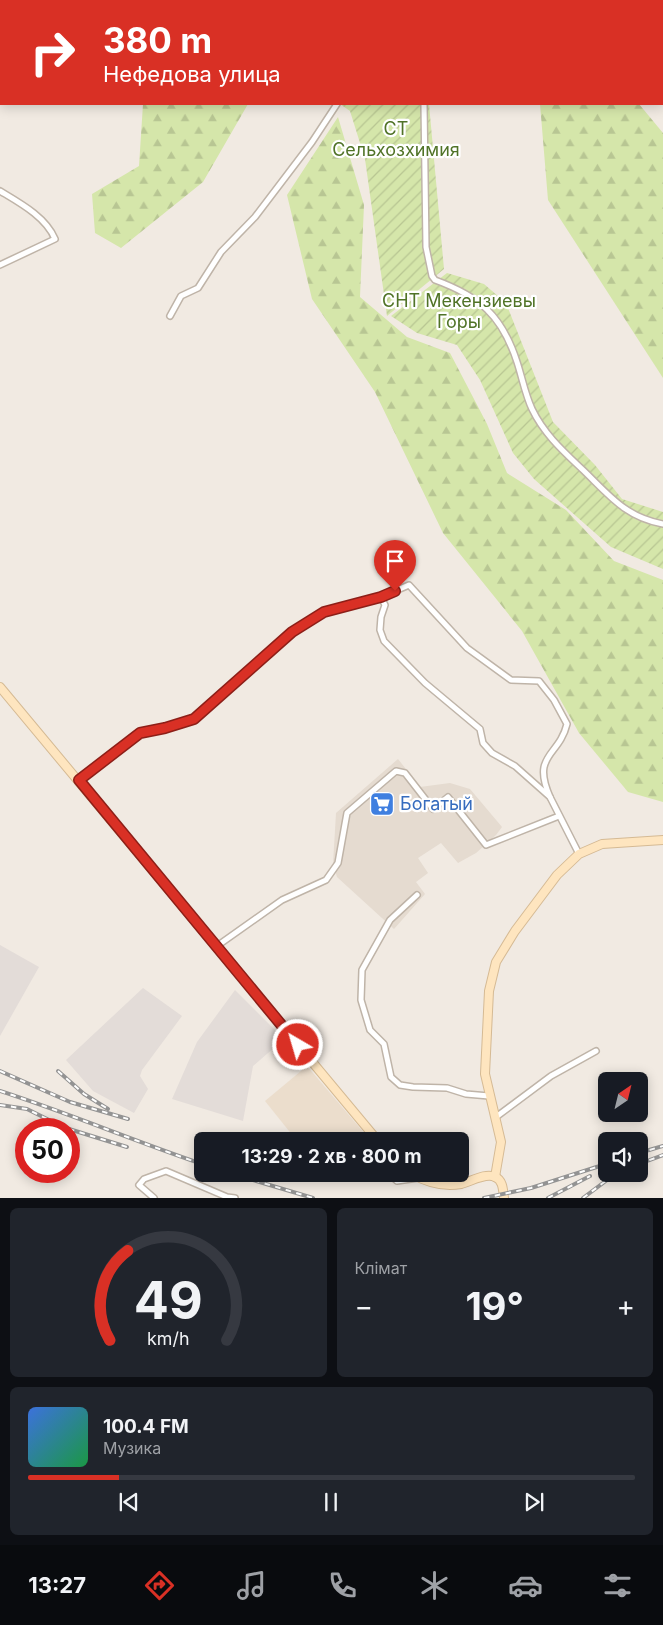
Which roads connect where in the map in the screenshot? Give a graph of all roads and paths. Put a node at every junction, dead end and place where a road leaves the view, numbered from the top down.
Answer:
1 (336, 105) edge
2 (424, 105) edge
3 (0, 191) edge
4 (0, 265) edge
5 (170, 316) dead end
6 (663, 524) edge
7 (381, 597) junction
8 (0, 687) edge
9 (79, 780) junction
10 (550, 797) junction
11 (559, 816) junction
12 (663, 840) edge
13 (579, 854) junction
14 (417, 895) dead end
15 (217, 946) junction
16 (596, 1051) dead end
17 (489, 1096) junction
18 (496, 1118) junction
19 (371, 1132) edge
20 (495, 1177) junction
21 (469, 1180) edge
22 (431, 1182) edge
23 (463, 1182) edge
24 (154, 1198) edge
25 (235, 1198) edge
26 (504, 1198) edge

1 - 5 street
2 - 6 street
3 - 4 street
7 - 9 street
7 - 10 street
7 - 10 street
8 - 9 main road
9 - 15 main road
10 - 11 street
11 - 13 street
11 - 15 street
12 - 13 main road
13 - 17 main road
14 - 17 street
15 - 19 main road
16 - 18 street
17 - 18 main road
18 - 20 main road
20 - 21 main road
20 - 26 main road
22 - 23 main road
24 - 25 street

